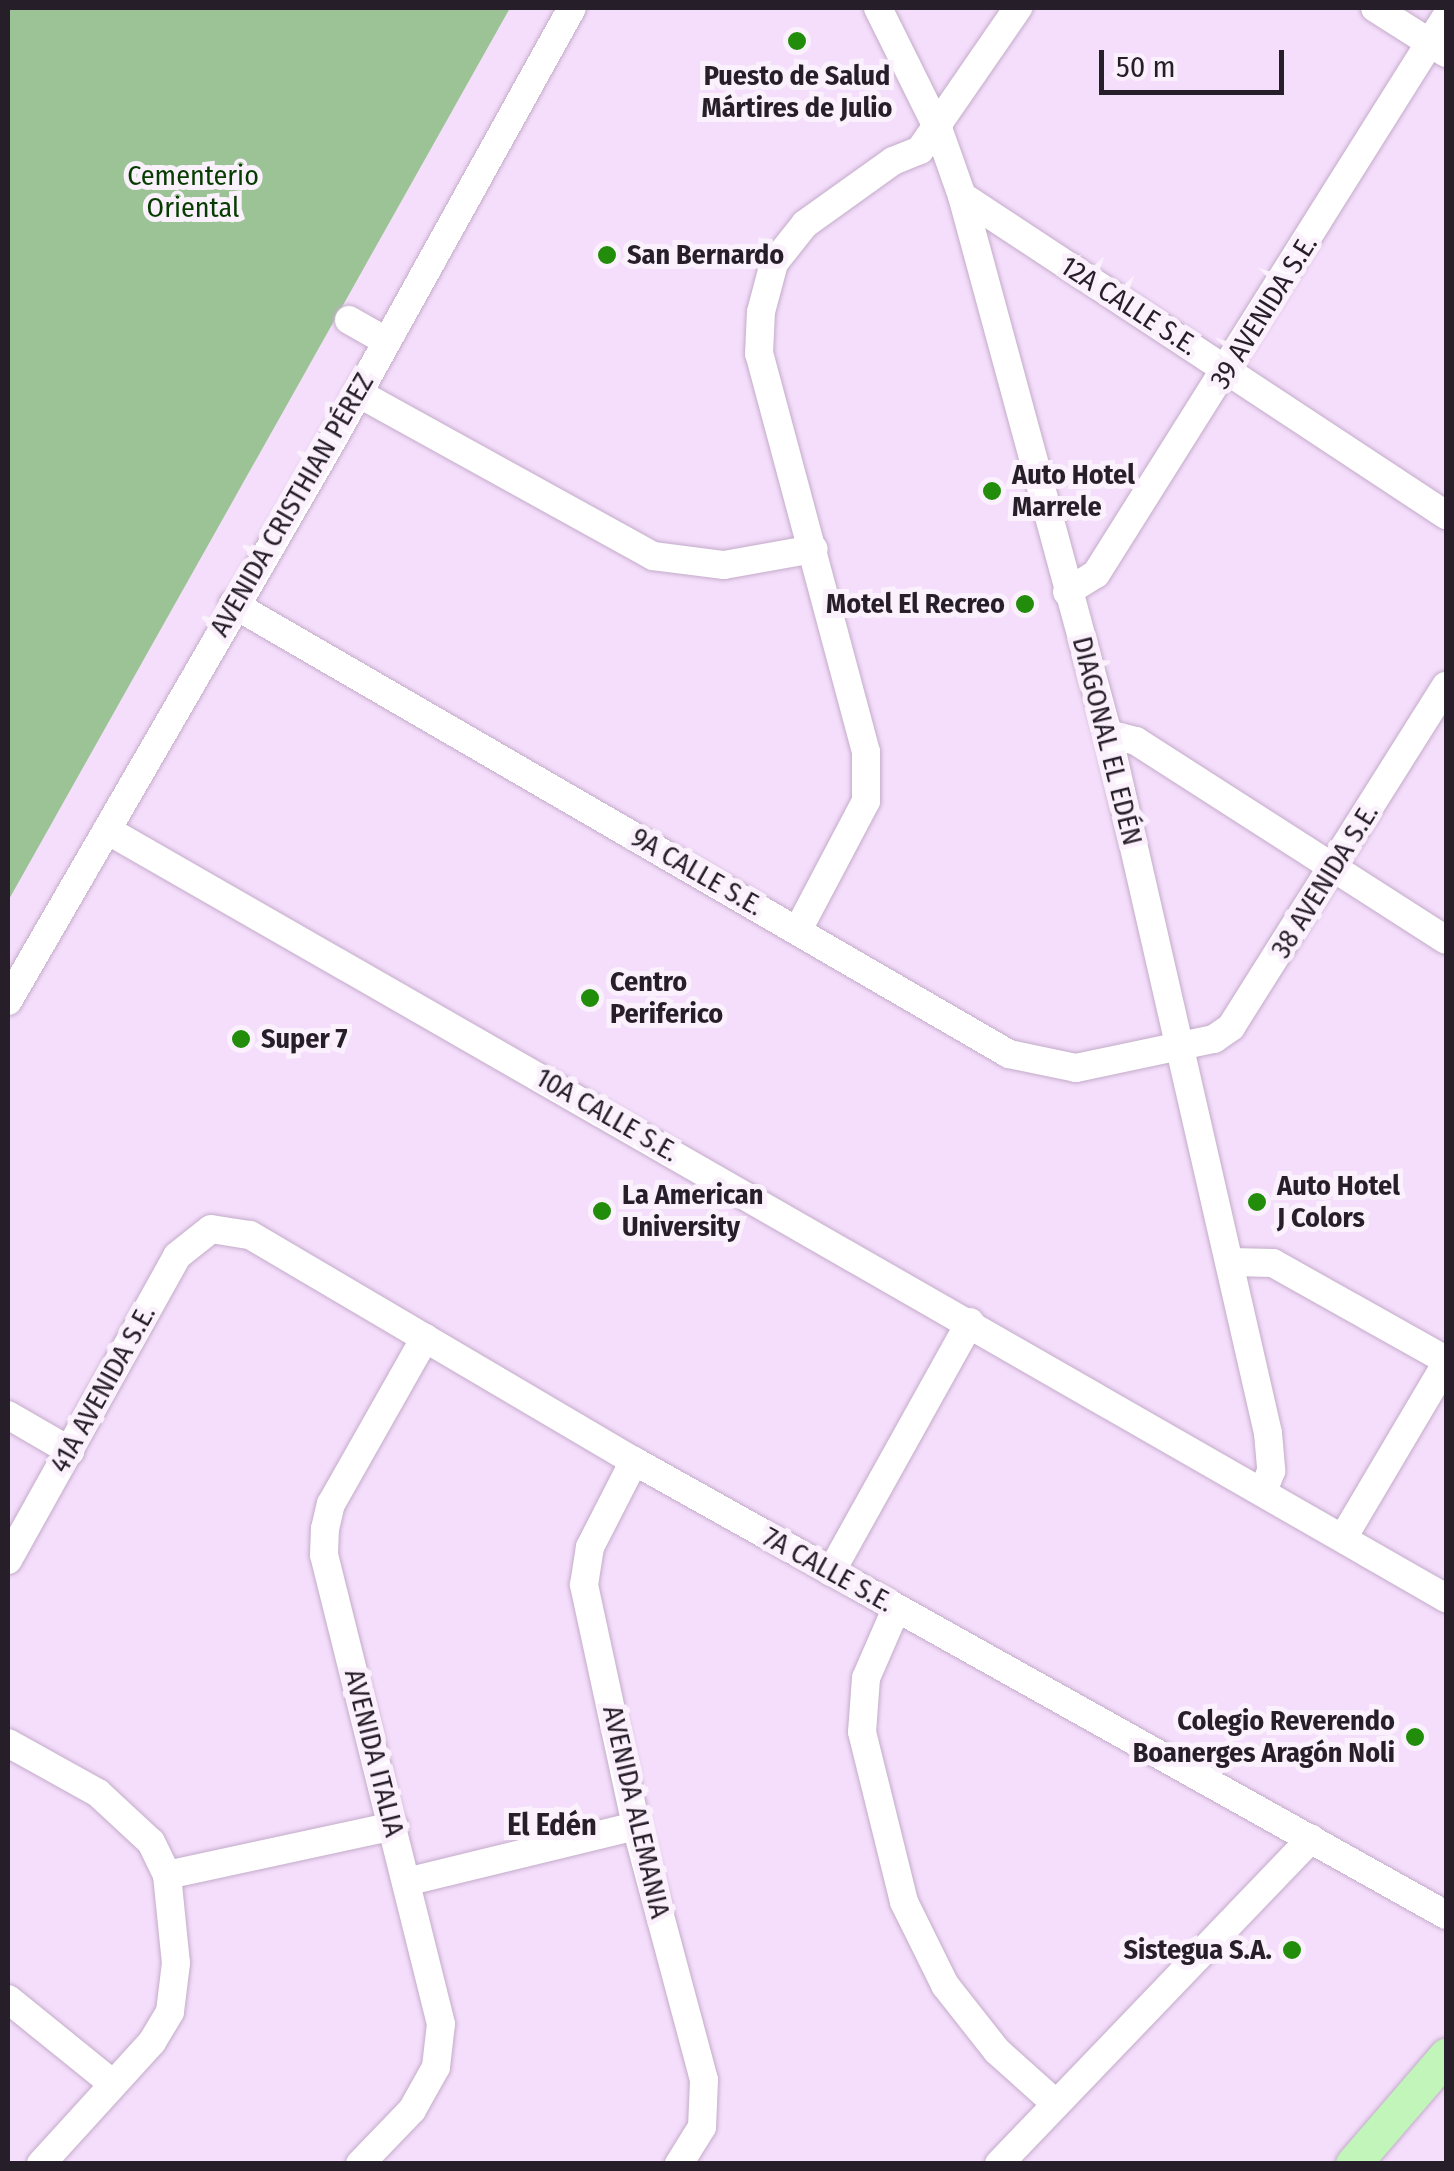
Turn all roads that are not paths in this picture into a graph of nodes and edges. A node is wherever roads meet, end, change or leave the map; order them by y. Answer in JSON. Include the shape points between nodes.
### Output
{"nodes":[{"id":1,"x":572,"y":8,"type":"edge"},
{"id":2,"x":878,"y":8,"type":"edge"},
{"id":3,"x":1018,"y":8,"type":"edge"},
{"id":4,"x":1376,"y":8,"type":"edge"},
{"id":5,"x":1446,"y":17,"type":"edge"},
{"id":6,"x":1438,"y":48,"type":"edge"},
{"id":7,"x":939,"y":131,"type":"junction"},
{"id":8,"x":962,"y":196,"type":"junction"},
{"id":9,"x":348,"y":320,"type":"dead end"},
{"id":10,"x":386,"y":341,"type":"junction"},
{"id":11,"x":1228,"y":372,"type":"junction"},
{"id":12,"x":358,"y":393,"type":"junction"},
{"id":13,"x":1446,"y":515,"type":"edge"},
{"id":14,"x":814,"y":549,"type":"junction"},
{"id":15,"x":1067,"y":592,"type":"junction"},
{"id":16,"x":233,"y":604,"type":"junction"},
{"id":17,"x":1446,"y":686,"type":"edge"},
{"id":18,"x":1108,"y":734,"type":"junction"},
{"id":19,"x":107,"y":830,"type":"junction"},
{"id":20,"x":1335,"y":867,"type":"junction"},
{"id":21,"x":798,"y":930,"type":"junction"},
{"id":22,"x":1446,"y":940,"type":"edge"},
{"id":23,"x":8,"y":1001,"type":"edge"},
{"id":24,"x":1180,"y":1047,"type":"junction"},
{"id":25,"x":211,"y":1229,"type":"joint"},
{"id":26,"x":1232,"y":1262,"type":"junction"},
{"id":27,"x":970,"y":1322,"type":"junction"},
{"id":28,"x":425,"y":1338,"type":"junction"},
{"id":29,"x":1446,"y":1362,"type":"edge"},
{"id":30,"x":8,"y":1415,"type":"edge"},
{"id":31,"x":70,"y":1450,"type":"junction"},
{"id":32,"x":634,"y":1461,"type":"junction"},
{"id":33,"x":1263,"y":1492,"type":"junction"},
{"id":34,"x":1343,"y":1538,"type":"junction"},
{"id":35,"x":8,"y":1560,"type":"edge"},
{"id":36,"x":831,"y":1572,"type":"junction"},
{"id":37,"x":1446,"y":1598,"type":"edge"},
{"id":38,"x":896,"y":1609,"type":"junction"},
{"id":39,"x":8,"y":1743,"type":"edge"},
{"id":40,"x":394,"y":1826,"type":"junction"},
{"id":41,"x":636,"y":1826,"type":"junction"},
{"id":42,"x":1311,"y":1840,"type":"junction"},
{"id":43,"x":167,"y":1875,"type":"junction"},
{"id":44,"x":406,"y":1882,"type":"junction"},
{"id":45,"x":1446,"y":1914,"type":"edge"},
{"id":46,"x":8,"y":1999,"type":"edge"},
{"id":47,"x":1446,"y":2056,"type":"edge"},
{"id":48,"x":113,"y":2084,"type":"junction"},
{"id":49,"x":1056,"y":2104,"type":"junction"},
{"id":50,"x":41,"y":2164,"type":"edge"},
{"id":51,"x":360,"y":2164,"type":"edge"},
{"id":52,"x":679,"y":2164,"type":"edge"},
{"id":53,"x":999,"y":2164,"type":"edge"},
{"id":54,"x":1352,"y":2164,"type":"edge"}],
"edges":[{"from":1,"to":10,"type":"street","name":"AVENIDA CRISTHIAN PÉREZ"},
{"from":2,"to":7,"type":"street","name":"DIAGONAL EL EDÉN"},
{"from":3,"to":7,"type":"street"},
{"from":4,"to":6,"type":"street"},
{"from":5,"to":6,"type":"street","name":"39 AVENIDA S.E."},
{"from":6,"to":11,"type":"street","name":"39 AVENIDA S.E."},
{"from":7,"to":8,"type":"street","name":"DIAGONAL EL EDÉN"},
{"from":7,"to":14,"type":"street","via":[[805,224],[774,263],[759,354]]},
{"from":8,"to":11,"type":"street","name":"12A CALLE S.E."},
{"from":8,"to":15,"type":"street","name":"DIAGONAL EL EDÉN"},
{"from":9,"to":10,"type":"street"},
{"from":10,"to":12,"type":"street","name":"AVENIDA CRISTHIAN PÉREZ"},
{"from":11,"to":13,"type":"street","name":"12A CALLE S.E."},
{"from":11,"to":15,"type":"street","name":"39 AVENIDA S.E.","via":[[1096,574]]},
{"from":12,"to":14,"type":"street","via":[[653,556],[724,565]]},
{"from":12,"to":16,"type":"street","name":"AVENIDA CRISTHIAN PÉREZ"},
{"from":14,"to":21,"type":"street","via":[[866,752],[866,802]]},
{"from":15,"to":18,"type":"street","name":"DIAGONAL EL EDÉN"},
{"from":16,"to":19,"type":"street","name":"AVENIDA CRISTHIAN PÉREZ"},
{"from":16,"to":21,"type":"street","name":"9A CALLE S.E."},
{"from":17,"to":20,"type":"street","name":"38 AVENIDA S.E."},
{"from":18,"to":20,"type":"street","via":[[1136,741]]},
{"from":18,"to":24,"type":"street","name":"DIAGONAL EL EDÉN"},
{"from":19,"to":23,"type":"street","name":"AVENIDA CRISTHIAN PÉREZ"},
{"from":19,"to":27,"type":"street","name":"10A CALLE S.E."},
{"from":20,"to":22,"type":"street"},
{"from":20,"to":24,"type":"street","name":"38 AVENIDA S.E.","via":[[1231,1026],[1214,1039]]},
{"from":21,"to":24,"type":"street","name":"9A CALLE S.E.","via":[[1010,1054],[1076,1068]]},
{"from":24,"to":26,"type":"street","name":"DIAGONAL EL EDÉN"},
{"from":25,"to":28,"type":"street","name":"7A CALLE S.E.","via":[[250,1236]]},
{"from":25,"to":31,"type":"street","name":"41A AVENIDA S.E.","via":[[177,1256]]},
{"from":26,"to":29,"type":"street","via":[[1273,1263]]},
{"from":26,"to":33,"type":"street","name":"DIAGONAL EL EDÉN","via":[[1271,1451]]},
{"from":27,"to":33,"type":"street","name":"10A CALLE S.E."},
{"from":27,"to":36,"type":"street"},
{"from":28,"to":32,"type":"street","name":"7A CALLE S.E."},
{"from":28,"to":40,"type":"street","name":"AVENIDA ITALIA","via":[[331,1504],[325,1530],[324,1555]]},
{"from":29,"to":34,"type":"street"},
{"from":30,"to":31,"type":"street"},
{"from":31,"to":35,"type":"street","name":"41A AVENIDA S.E."},
{"from":32,"to":36,"type":"street","name":"7A CALLE S.E."},
{"from":32,"to":41,"type":"street","name":"AVENIDA ALEMANIA","via":[[590,1547],[584,1585]]},
{"from":33,"to":34,"type":"street","name":"10A CALLE S.E."},
{"from":34,"to":37,"type":"street","name":"10A CALLE S.E."},
{"from":36,"to":38,"type":"street","name":"7A CALLE S.E."},
{"from":38,"to":42,"type":"street","name":"7A CALLE S.E."},
{"from":38,"to":49,"type":"street","via":[[866,1678],[862,1732],[904,1902],[946,1985],[998,2051]]},
{"from":39,"to":43,"type":"street","via":[[98,1793],[152,1842]]},
{"from":40,"to":43,"type":"street"},
{"from":40,"to":44,"type":"street","name":"AVENIDA ITALIA"},
{"from":41,"to":44,"type":"street"},
{"from":41,"to":52,"type":"street","name":"AVENIDA ALEMANIA","via":[[704,2080],[702,2128]]},
{"from":42,"to":45,"type":"street","name":"7A CALLE S.E."},
{"from":42,"to":49,"type":"street"},
{"from":43,"to":48,"type":"street","via":[[176,1963],[170,2012]]},
{"from":44,"to":51,"type":"street","name":"AVENIDA ITALIA","via":[[441,2024],[436,2067],[412,2110]]},
{"from":46,"to":48,"type":"street"},
{"from":47,"to":54,"type":"main road"},
{"from":48,"to":50,"type":"street"},
{"from":49,"to":53,"type":"street"}]}
